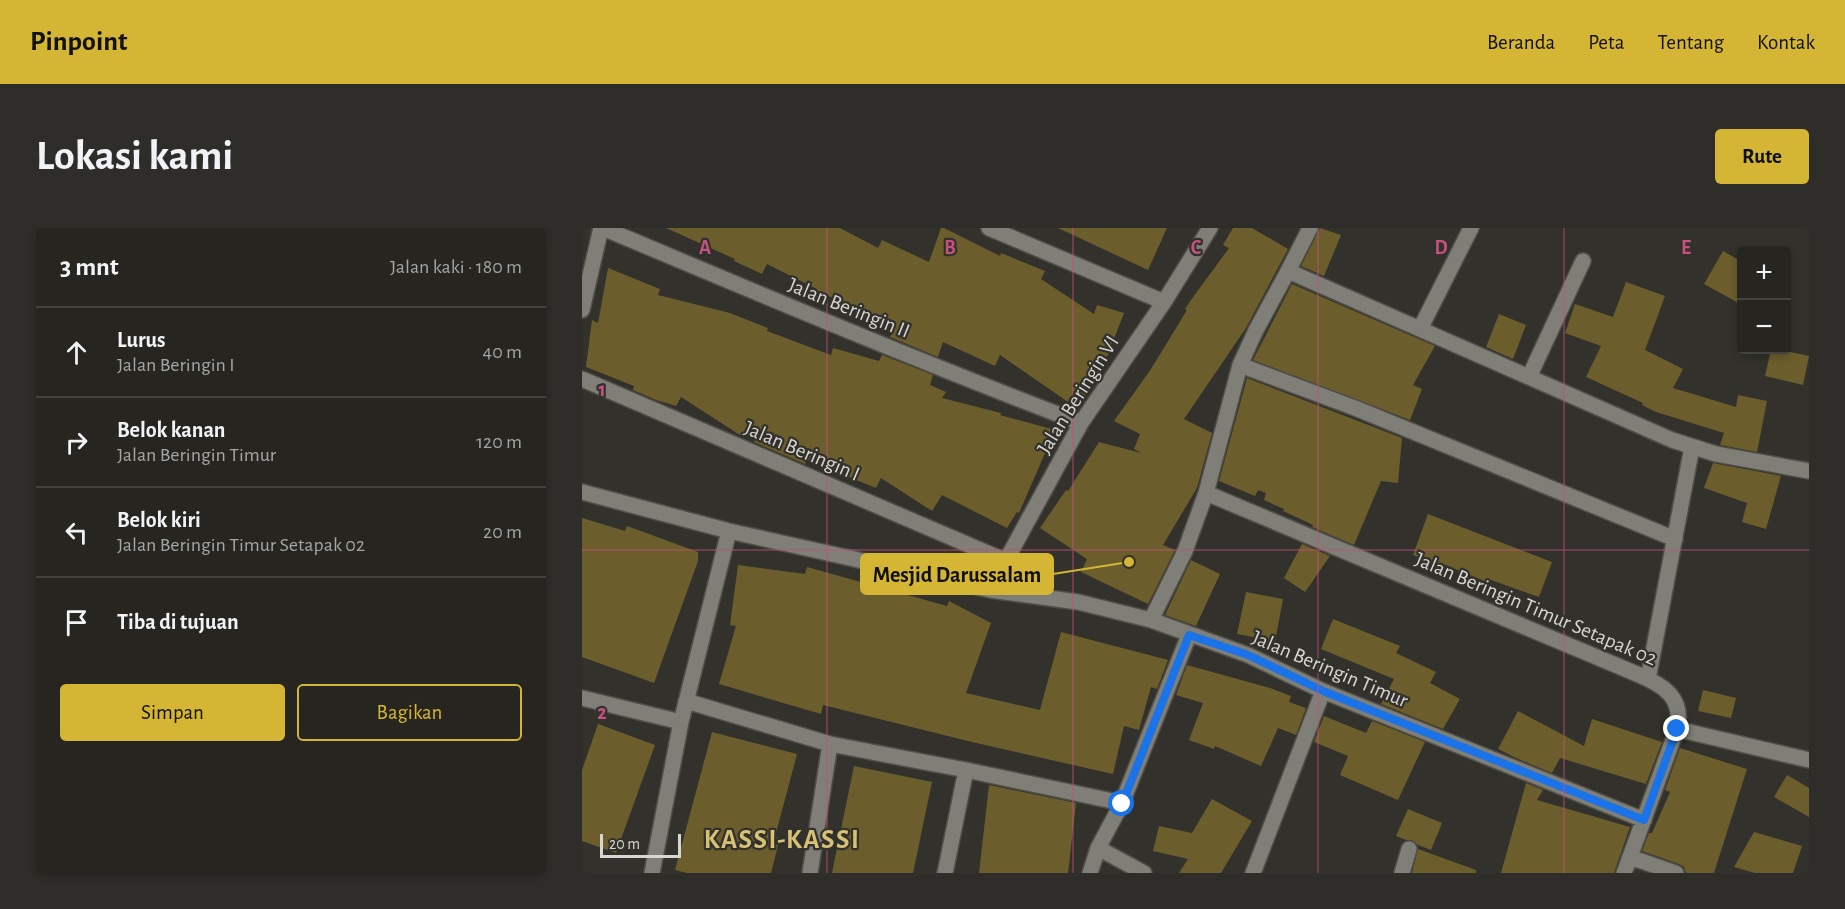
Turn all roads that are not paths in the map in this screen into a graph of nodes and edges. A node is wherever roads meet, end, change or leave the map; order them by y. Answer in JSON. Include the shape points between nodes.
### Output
{"nodes":[{"id":1,"x":602,"y":228,"type":"edge"},
{"id":2,"x":989,"y":228,"type":"edge"},
{"id":3,"x":1210,"y":228,"type":"edge"},
{"id":4,"x":1310,"y":228,"type":"edge"},
{"id":5,"x":1471,"y":228,"type":"edge"},
{"id":6,"x":1583,"y":261,"type":"dead end"},
{"id":7,"x":1288,"y":271,"type":"junction"},
{"id":8,"x":1164,"y":302,"type":"junction"},
{"id":9,"x":582,"y":310,"type":"edge"},
{"id":10,"x":1420,"y":329,"type":"junction"},
{"id":11,"x":1240,"y":365,"type":"junction"},
{"id":12,"x":1529,"y":377,"type":"junction"},
{"id":13,"x":582,"y":379,"type":"edge"},
{"id":14,"x":1082,"y":423,"type":"junction"},
{"id":15,"x":1692,"y":447,"type":"junction"},
{"id":16,"x":1809,"y":471,"type":"edge"},
{"id":17,"x":582,"y":492,"type":"edge"},
{"id":18,"x":1206,"y":494,"type":"junction"},
{"id":19,"x":729,"y":531,"type":"junction"},
{"id":20,"x":1675,"y":539,"type":"junction"},
{"id":21,"x":1006,"y":561,"type":"junction"},
{"id":22,"x":990,"y":590,"type":"junction"},
{"id":23,"x":1151,"y":620,"type":"junction"},
{"id":24,"x":1189,"y":635,"type":"junction"},
{"id":25,"x":1648,"y":679,"type":"junction"},
{"id":26,"x":1323,"y":691,"type":"junction"},
{"id":27,"x":582,"y":698,"type":"edge"},
{"id":28,"x":686,"y":701,"type":"junction"},
{"id":29,"x":681,"y":722,"type":"junction"},
{"id":30,"x":1677,"y":729,"type":"junction"},
{"id":31,"x":830,"y":744,"type":"junction"},
{"id":32,"x":1809,"y":760,"type":"edge"},
{"id":33,"x":966,"y":770,"type":"junction"},
{"id":34,"x":1122,"y":804,"type":"junction"},
{"id":35,"x":1644,"y":820,"type":"junction"},
{"id":36,"x":1098,"y":848,"type":"junction"},
{"id":37,"x":1408,"y":849,"type":"dead end"},
{"id":38,"x":1630,"y":857,"type":"junction"},
{"id":39,"x":652,"y":873,"type":"edge"},
{"id":40,"x":810,"y":873,"type":"edge"},
{"id":41,"x":945,"y":873,"type":"edge"},
{"id":42,"x":1090,"y":873,"type":"edge"},
{"id":43,"x":1144,"y":873,"type":"edge"},
{"id":44,"x":1253,"y":873,"type":"edge"},
{"id":45,"x":1402,"y":873,"type":"edge"},
{"id":46,"x":1624,"y":873,"type":"edge"},
{"id":47,"x":1676,"y":873,"type":"edge"}],
"edges":[{"from":1,"to":9,"type":"street"},
{"from":1,"to":14,"type":"street","name":"Jalan Beringin II","via":[[818,319]]},
{"from":2,"to":8,"type":"street"},
{"from":3,"to":8,"type":"street","name":"Jalan Beringin VI"},
{"from":4,"to":7,"type":"street"},
{"from":5,"to":10,"type":"street"},
{"from":6,"to":12,"type":"street"},
{"from":7,"to":10,"type":"street"},
{"from":7,"to":11,"type":"street"},
{"from":8,"to":14,"type":"street","name":"Jalan Beringin VI"},
{"from":10,"to":12,"type":"street"},
{"from":11,"to":18,"type":"street"},
{"from":11,"to":20,"type":"street"},
{"from":12,"to":15,"type":"street"},
{"from":13,"to":21,"type":"street","name":"Jalan Beringin I"},
{"from":14,"to":21,"type":"street","name":"Jalan Beringin VI"},
{"from":15,"to":16,"type":"street"},
{"from":15,"to":20,"type":"street"},
{"from":17,"to":19,"type":"street","name":"Jalan Beringin Timur"},
{"from":18,"to":23,"type":"street","via":[[1185,551]]},
{"from":18,"to":25,"type":"street","name":"Jalan Beringin Timur Setapak 02"},
{"from":19,"to":22,"type":"street","name":"Jalan Beringin Timur"},
{"from":19,"to":28,"type":"street"},
{"from":20,"to":25,"type":"street"},
{"from":21,"to":22,"type":"street","name":"Jalan Beringin VI"},
{"from":22,"to":23,"type":"street","name":"Jalan Beringin Timur","via":[[1078,602]]},
{"from":23,"to":24,"type":"street","name":"Jalan Beringin Timur"},
{"from":24,"to":26,"type":"street","name":"Jalan Beringin Timur","via":[[1248,655]]},
{"from":24,"to":34,"type":"street"},
{"from":25,"to":30,"type":"street","name":"Jalan Beringin Timur Setapak 02","via":[[1677,704]]},
{"from":26,"to":35,"type":"street","name":"Jalan Beringin Timur"},
{"from":26,"to":44,"type":"street"},
{"from":27,"to":29,"type":"street"},
{"from":28,"to":29,"type":"street"},
{"from":28,"to":31,"type":"street"},
{"from":29,"to":39,"type":"street"},
{"from":30,"to":32,"type":"street"},
{"from":30,"to":35,"type":"street","name":"Jalan Beringin Timur Setapak 02"},
{"from":31,"to":33,"type":"street"},
{"from":31,"to":40,"type":"street"},
{"from":33,"to":34,"type":"street"},
{"from":33,"to":41,"type":"street"},
{"from":34,"to":36,"type":"street"},
{"from":35,"to":38,"type":"street","name":"Jalan Beringin Timur Setapak 02"},
{"from":36,"to":42,"type":"street"},
{"from":36,"to":43,"type":"street"},
{"from":37,"to":45,"type":"street"},
{"from":38,"to":46,"type":"street","name":"Jalan Beringin Timur Setapak 02"},
{"from":38,"to":47,"type":"street"}]}
